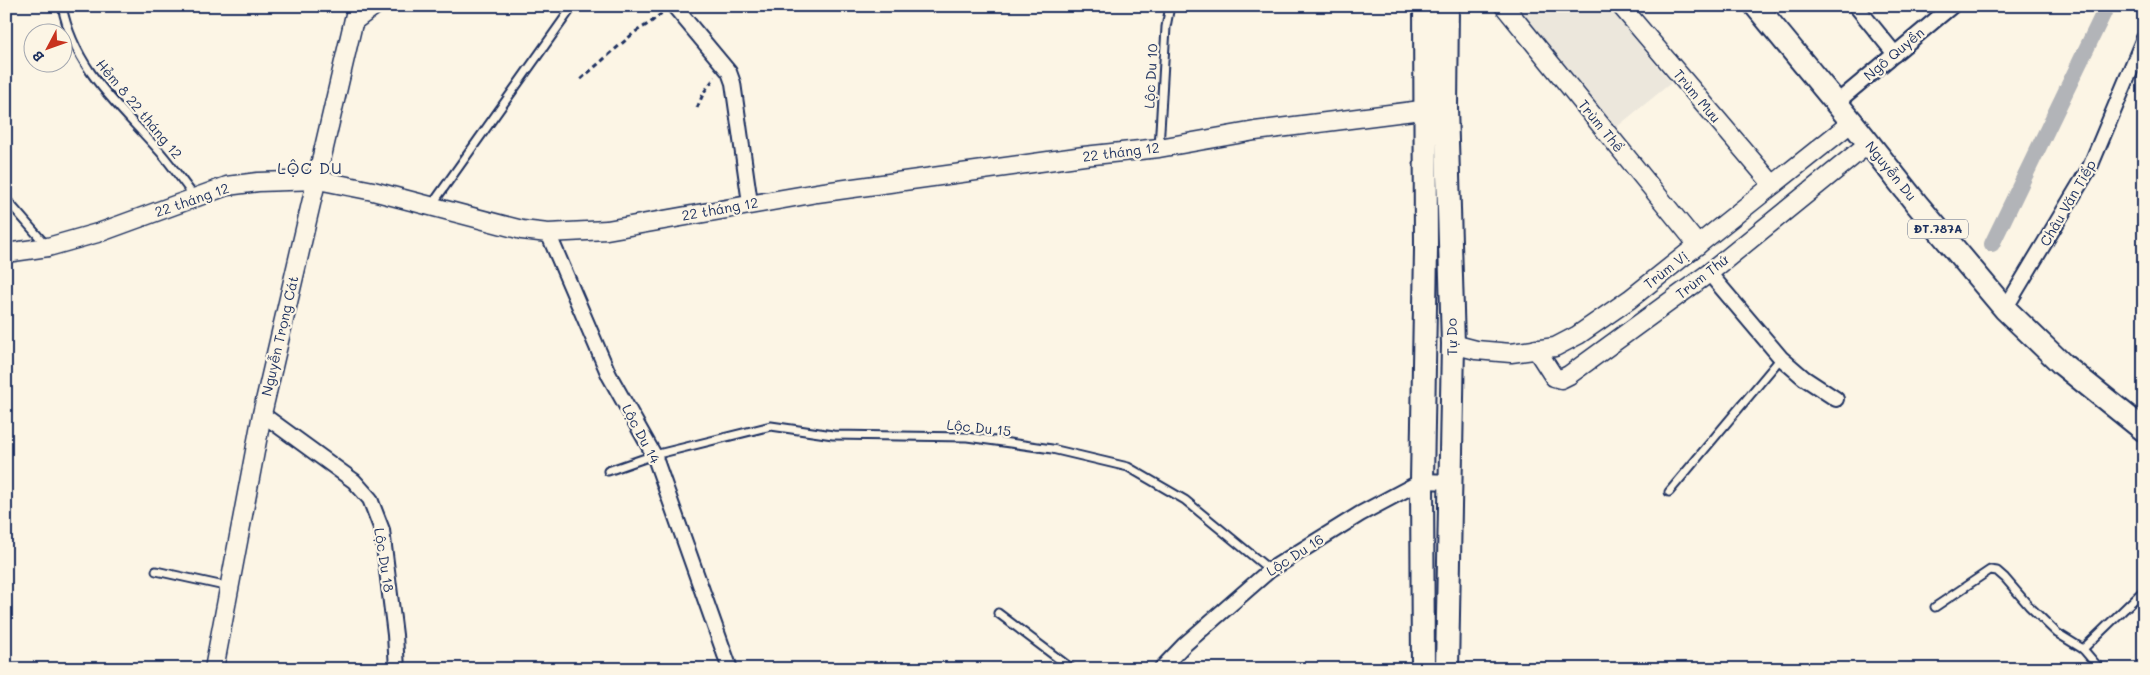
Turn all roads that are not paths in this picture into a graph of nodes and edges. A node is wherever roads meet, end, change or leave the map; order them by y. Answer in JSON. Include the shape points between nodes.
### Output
{"nodes":[{"id":1,"x":62,"y":6,"type":"edge"},
{"id":2,"x":374,"y":6,"type":"edge"},
{"id":3,"x":573,"y":6,"type":"edge"},
{"id":4,"x":674,"y":6,"type":"edge"},
{"id":5,"x":1170,"y":6,"type":"edge"},
{"id":6,"x":1425,"y":6,"type":"edge"},
{"id":7,"x":1447,"y":6,"type":"edge"},
{"id":8,"x":1504,"y":6,"type":"edge"},
{"id":9,"x":1621,"y":6,"type":"edge"},
{"id":10,"x":1756,"y":6,"type":"edge"},
{"id":11,"x":1856,"y":6,"type":"edge"},
{"id":12,"x":1948,"y":8,"type":"edge"},
{"id":13,"x":356,"y":14,"type":"edge"},
{"id":14,"x":2144,"y":38,"type":"edge"},
{"id":15,"x":1895,"y":54,"type":"junction"},
{"id":16,"x":1836,"y":103,"type":"junction"},
{"id":17,"x":1436,"y":108,"type":"junction"},
{"id":18,"x":1852,"y":122,"type":"junction"},
{"id":19,"x":1868,"y":144,"type":"junction"},
{"id":20,"x":1159,"y":148,"type":"junction"},
{"id":21,"x":318,"y":180,"type":"junction"},
{"id":22,"x":1772,"y":185,"type":"junction"},
{"id":23,"x":194,"y":197,"type":"junction"},
{"id":24,"x":6,"y":200,"type":"edge"},
{"id":25,"x":750,"y":203,"type":"junction"},
{"id":26,"x":431,"y":206,"type":"junction"},
{"id":27,"x":548,"y":233,"type":"junction"},
{"id":28,"x":1698,"y":245,"type":"junction"},
{"id":29,"x":48,"y":247,"type":"junction"},
{"id":30,"x":6,"y":253,"type":"edge"},
{"id":31,"x":1709,"y":273,"type":"junction"},
{"id":32,"x":2005,"y":309,"type":"junction"},
{"id":33,"x":1453,"y":344,"type":"junction"},
{"id":34,"x":1536,"y":350,"type":"junction"},
{"id":35,"x":1781,"y":358,"type":"junction"},
{"id":36,"x":1836,"y":399,"type":"dead end"},
{"id":37,"x":262,"y":414,"type":"junction"},
{"id":38,"x":2144,"y":430,"type":"edge"},
{"id":39,"x":654,"y":455,"type":"junction"},
{"id":40,"x":608,"y":471,"type":"dead end"},
{"id":41,"x":1422,"y":481,"type":"junction"},
{"id":42,"x":1452,"y":482,"type":"junction"},
{"id":43,"x":1669,"y":492,"type":"dead end"},
{"id":44,"x":1270,"y":570,"type":"junction"},
{"id":45,"x":156,"y":571,"type":"dead end"},
{"id":46,"x":230,"y":587,"type":"junction"},
{"id":47,"x":2144,"y":590,"type":"edge"},
{"id":48,"x":1935,"y":607,"type":"dead end"},
{"id":49,"x":998,"y":613,"type":"dead end"},
{"id":50,"x":2083,"y":649,"type":"junction"},
{"id":51,"x":214,"y":669,"type":"edge"},
{"id":52,"x":397,"y":669,"type":"edge"},
{"id":53,"x":730,"y":669,"type":"edge"},
{"id":54,"x":1072,"y":669,"type":"edge"},
{"id":55,"x":1160,"y":669,"type":"edge"},
{"id":56,"x":1423,"y":669,"type":"edge"},
{"id":57,"x":1447,"y":669,"type":"edge"},
{"id":58,"x":2100,"y":669,"type":"edge"}],
"edges":[{"from":1,"to":23,"type":"lane","name":"Hẻm 8 22 tháng 12","via":[[66,25],[91,75],[162,154]]},
{"from":2,"to":13,"type":"street"},
{"from":3,"to":26,"type":"lane"},
{"from":4,"to":25,"type":"street","via":[[725,65],[733,82]]},
{"from":5,"to":20,"type":"lane","name":"Lộc Du 10"},
{"from":6,"to":17,"type":"main road","name":"Tự Do"},
{"from":7,"to":17,"type":"main road","name":"Tự Do"},
{"from":8,"to":28,"type":"street","name":"Trùm Thể"},
{"from":9,"to":22,"type":"street","name":"Trùm Mưu"},
{"from":10,"to":16,"type":"main road","name":"Nguyễn Du","number":"ĐT.787A"},
{"from":11,"to":15,"type":"street"},
{"from":12,"to":15,"type":"street","name":"Ngô Quyền"},
{"from":13,"to":21,"type":"street","name":"Nguyễn Trọng Cát"},
{"from":14,"to":32,"type":"street","name":"Châu Văn Tiếp","via":[[2090,167]]},
{"from":15,"to":16,"type":"street","name":"Ngô Quyền"},
{"from":16,"to":18,"type":"main road","name":"Nguyễn Du","number":"ĐT.787A"},
{"from":17,"to":20,"type":"street","name":"22 tháng 12","via":[[1255,130]]},
{"from":17,"to":33,"type":"main road","name":"Tự Do"},
{"from":17,"to":41,"type":"main road","name":"Tự Do","via":[[1426,249]]},
{"from":18,"to":19,"type":"main road","name":"Nguyễn Du","number":"ĐT.787A"},
{"from":18,"to":22,"type":"street","name":"Trùm Vị"},
{"from":19,"to":31,"type":"street","name":"Trùm Thứ"},
{"from":19,"to":32,"type":"main road","name":"Nguyễn Du","number":"ĐT.787A"},
{"from":20,"to":25,"type":"street","name":"22 tháng 12"},
{"from":21,"to":23,"type":"street","name":"22 tháng 12","via":[[227,186]]},
{"from":21,"to":26,"type":"street","name":"22 tháng 12","via":[[373,190]]},
{"from":21,"to":37,"type":"street","name":"Nguyễn Trọng Cát"},
{"from":22,"to":28,"type":"street","name":"Trùm Vị"},
{"from":23,"to":29,"type":"street","name":"22 tháng 12","via":[[141,218]]},
{"from":24,"to":29,"type":"lane"},
{"from":25,"to":27,"type":"street","name":"22 tháng 12","via":[[607,230]]},
{"from":26,"to":27,"type":"street","name":"22 tháng 12","via":[[522,230]]},
{"from":27,"to":39,"type":"street","name":"Lộc Du 14","via":[[609,375]]},
{"from":28,"to":34,"type":"street","name":"Trùm Vị","via":[[1630,299],[1578,334],[1555,347]]},
{"from":29,"to":30,"type":"street","name":"22 tháng 12"},
{"from":31,"to":34,"type":"street","name":"Trùm Thứ","via":[[1569,376],[1554,377]]},
{"from":31,"to":35,"type":"street"},
{"from":32,"to":38,"type":"main road","name":"Nguyễn Du","number":"ĐT.787A","via":[[2062,364]]},
{"from":33,"to":34,"type":"street","name":"Trùm Vị","via":[[1511,353]]},
{"from":33,"to":42,"type":"main road","name":"Tự Do"},
{"from":35,"to":36,"type":"street"},
{"from":35,"to":43,"type":"lane"},
{"from":37,"to":46,"type":"street","name":"Nguyễn Trọng Cát"},
{"from":37,"to":52,"type":"street","name":"Lộc Du 18","via":[[354,481],[370,499],[382,530]]},
{"from":39,"to":40,"type":"lane","name":"Lộc Du 15"},
{"from":39,"to":44,"type":"lane","name":"Lộc Du 15","via":[[771,426],[833,435],[967,437],[1052,449],[1128,467],[1185,500]]},
{"from":39,"to":53,"type":"street","name":"Lộc Du 14"},
{"from":41,"to":42,"type":"street","name":"Lộc Du 16"},
{"from":41,"to":44,"type":"street","name":"Lộc Du 16","via":[[1360,514]]},
{"from":41,"to":56,"type":"main road","name":"Tự Do"},
{"from":42,"to":57,"type":"main road","name":"Tự Do"},
{"from":44,"to":55,"type":"street","name":"Lộc Du 16"},
{"from":45,"to":46,"type":"lane"},
{"from":46,"to":51,"type":"street","name":"Nguyễn Trọng Cát"},
{"from":47,"to":50,"type":"lane"},
{"from":48,"to":50,"type":"lane","via":[[1990,570],[1996,571],[2057,633]]},
{"from":49,"to":54,"type":"lane"},
{"from":50,"to":58,"type":"lane"}]}
